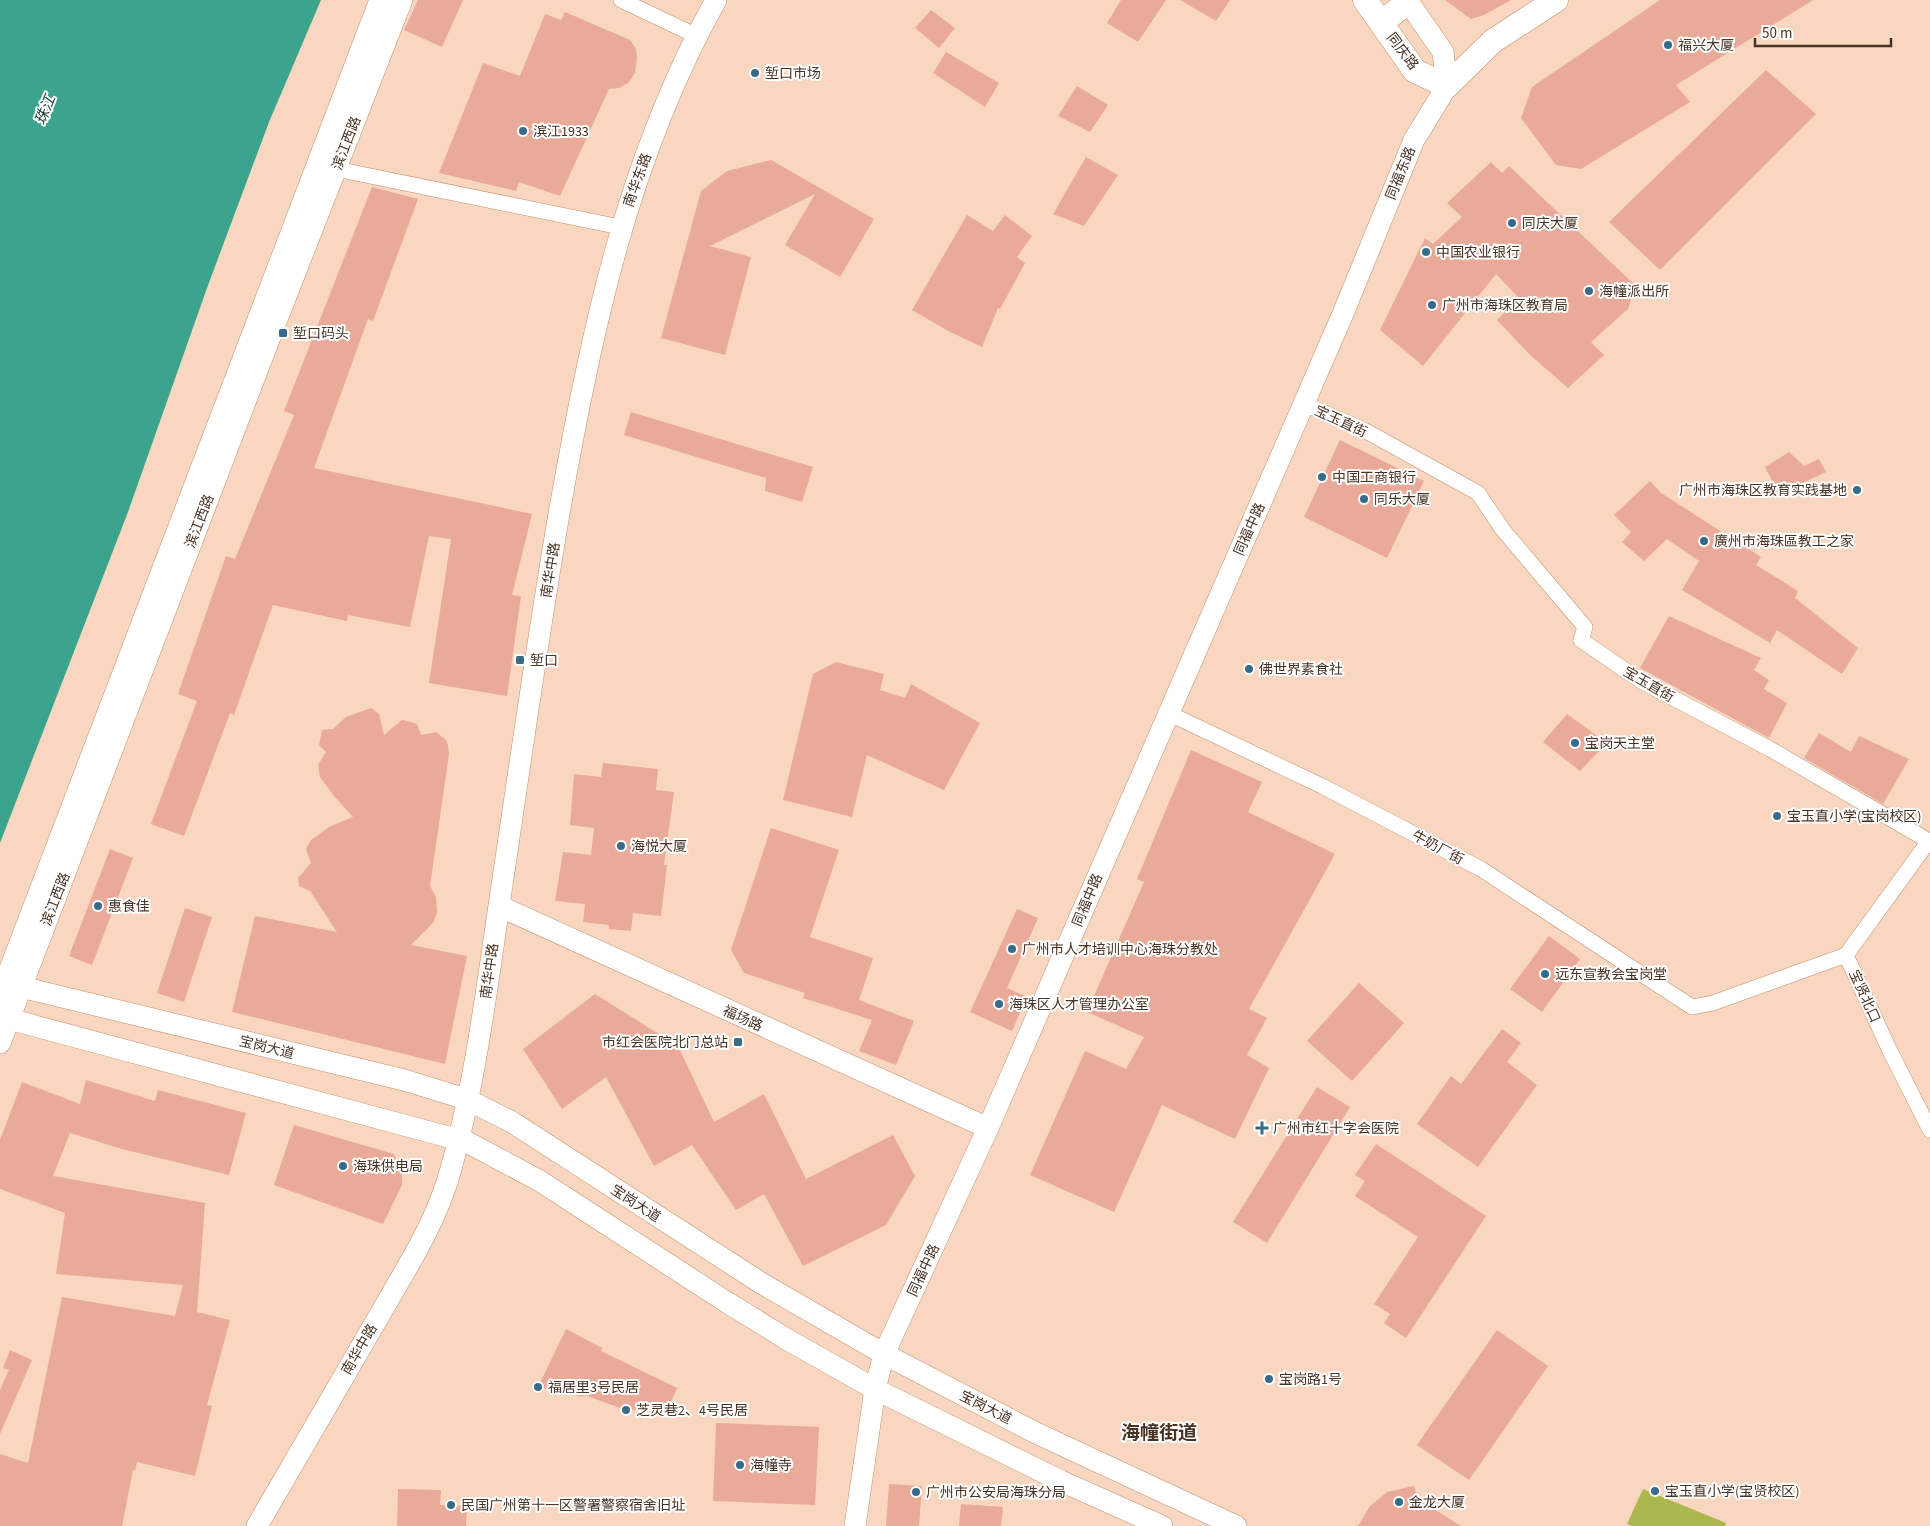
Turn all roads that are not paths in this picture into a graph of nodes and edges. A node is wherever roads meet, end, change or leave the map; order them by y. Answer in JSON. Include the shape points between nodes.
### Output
{"nodes":[{"id":1,"x":380,"y":0,"type":"edge"},
{"id":2,"x":402,"y":0,"type":"edge"},
{"id":3,"x":621,"y":0,"type":"edge"},
{"id":4,"x":1365,"y":0,"type":"edge"},
{"id":5,"x":1556,"y":0,"type":"edge"},
{"id":6,"x":715,"y":1,"type":"edge"},
{"id":7,"x":1408,"y":1,"type":"edge"},
{"id":8,"x":1382,"y":22,"type":"junction"},
{"id":9,"x":697,"y":36,"type":"junction"},
{"id":10,"x":1446,"y":86,"type":"junction"},
{"id":11,"x":336,"y":168,"type":"junction"},
{"id":12,"x":620,"y":227,"type":"junction"},
{"id":13,"x":586,"y":369,"type":"joint"},
{"id":14,"x":1306,"y":399,"type":"junction"},
{"id":15,"x":1168,"y":713,"type":"junction"},
{"id":16,"x":1929,"y":840,"type":"edge"},
{"id":17,"x":498,"y":906,"type":"junction"},
{"id":18,"x":1846,"y":955,"type":"junction"},
{"id":19,"x":22,"y":987,"type":"junction"},
{"id":20,"x":0,"y":997,"type":"edge"},
{"id":21,"x":1692,"y":1006,"type":"joint"},
{"id":22,"x":5,"y":1011,"type":"edge"},
{"id":23,"x":0,"y":1043,"type":"edge"},
{"id":24,"x":466,"y":1100,"type":"junction"},
{"id":25,"x":988,"y":1128,"type":"junction"},
{"id":26,"x":1930,"y":1130,"type":"edge"},
{"id":27,"x":458,"y":1138,"type":"junction"},
{"id":28,"x":884,"y":1354,"type":"junction"},
{"id":29,"x":875,"y":1389,"type":"junction"},
{"id":30,"x":257,"y":1526,"type":"edge"},
{"id":31,"x":854,"y":1526,"type":"edge"},
{"id":32,"x":1162,"y":1526,"type":"edge"},
{"id":33,"x":1236,"y":1526,"type":"edge"}],
"edges":[{"from":1,"to":20,"type":"main road","name":"滨江西路"},
{"from":2,"to":11,"type":"main road","name":"滨江西路"},
{"from":3,"to":9,"type":"street"},
{"from":4,"to":8,"type":"main road","name":"同庆路"},
{"from":5,"to":10,"type":"main road","name":"同福东路","via":[[1494,41]]},
{"from":6,"to":9,"type":"main road","name":"南华东路"},
{"from":7,"to":8,"type":"main road"},
{"from":7,"to":10,"type":"main road","via":[[1443,52]]},
{"from":8,"to":10,"type":"main road","name":"同庆路","via":[[1415,71]]},
{"from":9,"to":12,"type":"main road","name":"南华东路","via":[[642,164]]},
{"from":10,"to":14,"type":"main road","name":"同福东路","via":[[1414,140]]},
{"from":11,"to":12,"type":"street"},
{"from":11,"to":19,"type":"main road","name":"滨江西路"},
{"from":12,"to":13,"type":"main road","name":"南华东路"},
{"from":13,"to":17,"type":"main road","name":"南华中路","via":[[552,557]]},
{"from":14,"to":15,"type":"main road","name":"同福中路"},
{"from":14,"to":16,"type":"street","name":"宝玉直街","via":[[1478,493],[1503,530],[1584,627],[1581,640],[1641,681],[1770,749]]},
{"from":15,"to":21,"type":"street","name":"牛奶厂街","via":[[1322,786],[1481,869]]},
{"from":15,"to":25,"type":"main road","name":"同福中路"},
{"from":16,"to":18,"type":"street","name":"宝玉直街"},
{"from":17,"to":24,"type":"main road","name":"南华中路","via":[[483,1014]]},
{"from":17,"to":25,"type":"main road","name":"福场路"},
{"from":18,"to":21,"type":"street","name":"宝贤北口","via":[[1713,1003]]},
{"from":18,"to":26,"type":"street","name":"宝贤北口","via":[[1888,1049]]},
{"from":19,"to":20,"type":"main road"},
{"from":19,"to":22,"type":"main road","name":"滨江西路"},
{"from":19,"to":24,"type":"main road","name":"宝岗大道","via":[[404,1080]]},
{"from":22,"to":23,"type":"main road","name":"滨江西路"},
{"from":22,"to":27,"type":"main road"},
{"from":24,"to":27,"type":"main road","name":"南华中路"},
{"from":24,"to":28,"type":"main road","name":"宝岗大道","via":[[512,1122],[761,1284]]},
{"from":25,"to":28,"type":"main road","name":"同福中路"},
{"from":27,"to":29,"type":"main road","via":[[540,1181],[728,1303]]},
{"from":27,"to":30,"type":"main road","name":"南华中路","via":[[447,1182],[413,1257]]},
{"from":28,"to":29,"type":"main road","name":"同福中路"},
{"from":28,"to":33,"type":"main road","name":"宝岗大道","via":[[1034,1432]]},
{"from":29,"to":31,"type":"main road","name":"同福中路"},
{"from":29,"to":32,"type":"main road","via":[[1061,1481]]}]}
